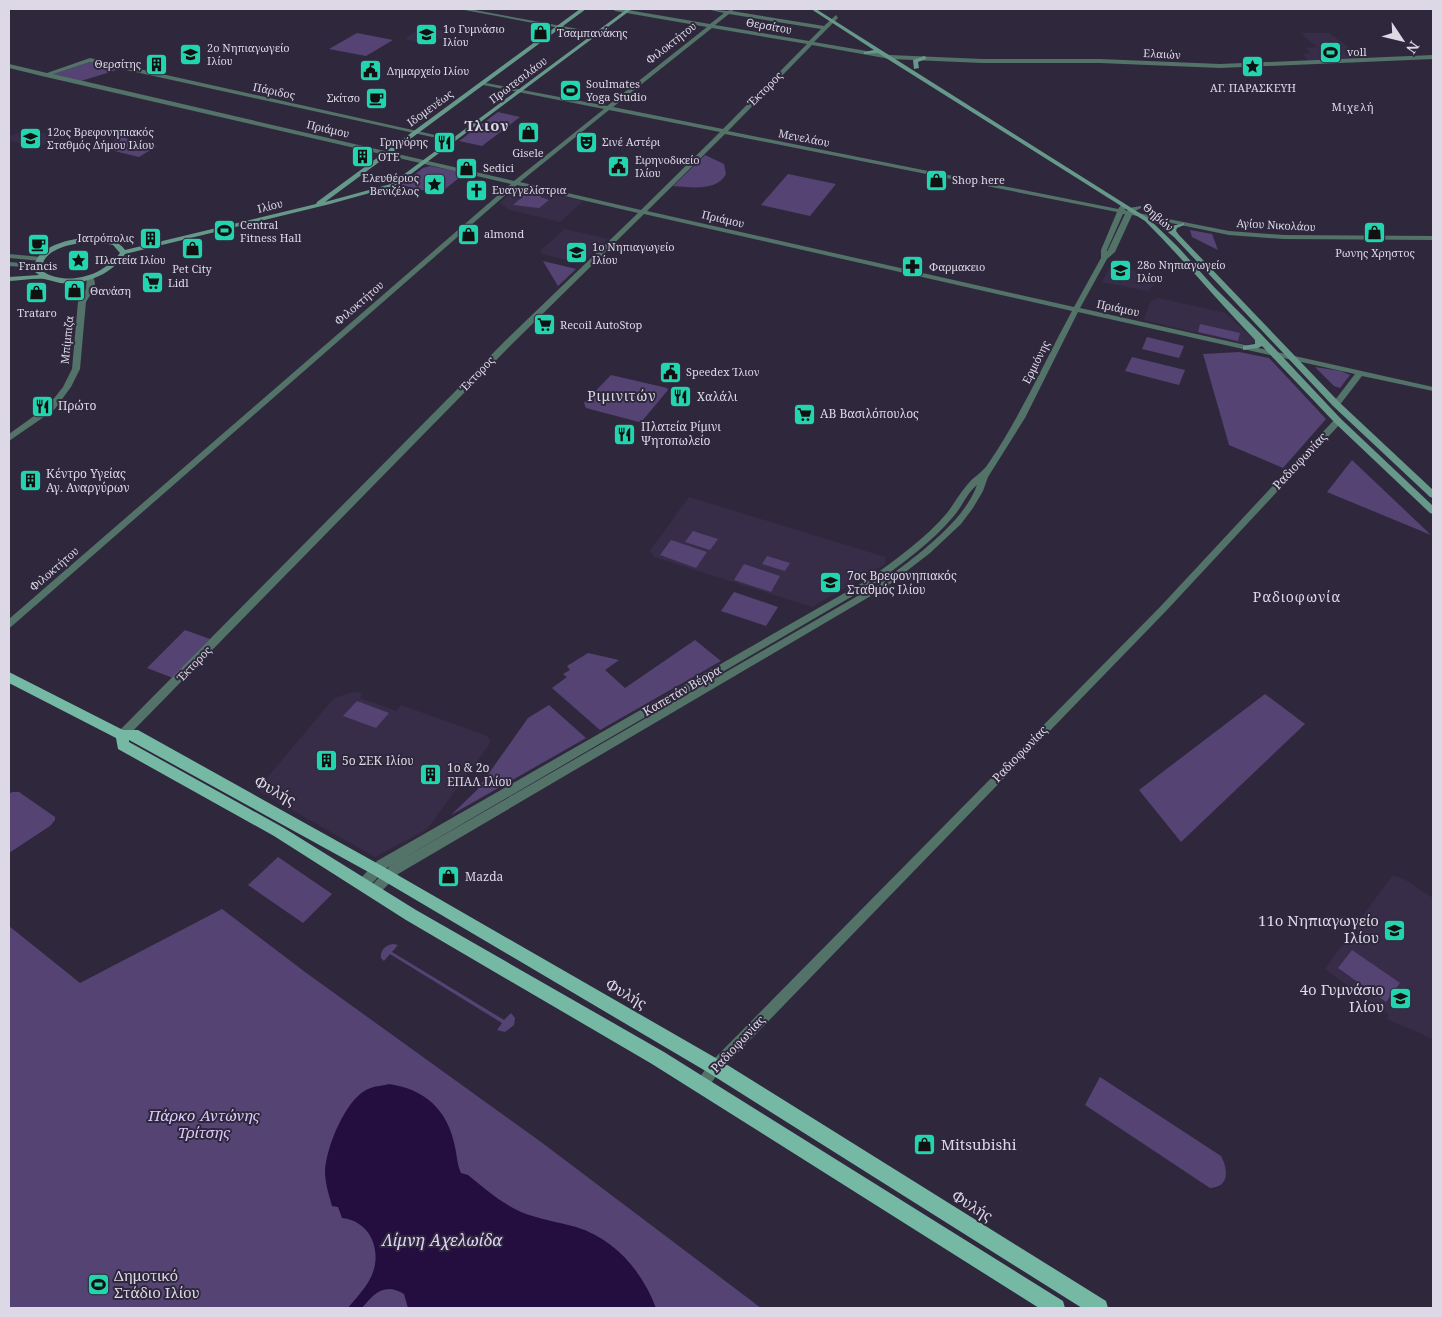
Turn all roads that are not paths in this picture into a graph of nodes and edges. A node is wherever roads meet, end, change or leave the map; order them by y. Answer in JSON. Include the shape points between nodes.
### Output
{"nodes":[{"id":1,"x":462,"y":9,"type":"edge"},
{"id":2,"x":584,"y":9,"type":"edge"},
{"id":3,"x":615,"y":9,"type":"edge"},
{"id":4,"x":708,"y":9,"type":"edge"},
{"id":5,"x":813,"y":9,"type":"edge"},
{"id":6,"x":822,"y":9,"type":"edge"},
{"id":7,"x":629,"y":10,"type":"edge"},
{"id":8,"x":730,"y":10,"type":"edge"},
{"id":9,"x":834,"y":19,"type":"junction"},
{"id":10,"x":560,"y":26,"type":"junction"},
{"id":11,"x":711,"y":26,"type":"junction"},
{"id":12,"x":823,"y":28,"type":"junction"},
{"id":13,"x":598,"y":33,"type":"junction"},
{"id":14,"x":809,"y":43,"type":"junction"},
{"id":15,"x":877,"y":48,"type":"junction"},
{"id":16,"x":866,"y":53,"type":"junction"},
{"id":17,"x":890,"y":57,"type":"junction"},
{"id":18,"x":899,"y":57,"type":"junction"},
{"id":19,"x":1433,"y":57,"type":"edge"},
{"id":20,"x":924,"y":58,"type":"junction"},
{"id":21,"x":9,"y":66,"type":"edge"},
{"id":22,"x":916,"y":68,"type":"junction"},
{"id":23,"x":46,"y":75,"type":"junction"},
{"id":24,"x":483,"y":83,"type":"junction"},
{"id":25,"x":520,"y":91,"type":"junction"},
{"id":26,"x":607,"y":108,"type":"junction"},
{"id":27,"x":415,"y":132,"type":"junction"},
{"id":28,"x":724,"y":132,"type":"junction"},
{"id":29,"x":453,"y":141,"type":"junction"},
{"id":30,"x":387,"y":154,"type":"junction"},
{"id":31,"x":425,"y":162,"type":"junction"},
{"id":32,"x":515,"y":183,"type":"junction"},
{"id":33,"x":393,"y":185,"type":"joint"},
{"id":34,"x":314,"y":207,"type":"junction"},
{"id":35,"x":1122,"y":208,"type":"junction"},
{"id":36,"x":1130,"y":211,"type":"junction"},
{"id":37,"x":1139,"y":211,"type":"junction"},
{"id":38,"x":642,"y":212,"type":"junction"},
{"id":39,"x":1153,"y":217,"type":"junction"},
{"id":40,"x":1182,"y":224,"type":"junction"},
{"id":41,"x":1176,"y":236,"type":"junction"},
{"id":42,"x":1433,"y":238,"type":"edge"},
{"id":43,"x":122,"y":253,"type":"junction"},
{"id":44,"x":9,"y":256,"type":"edge"},
{"id":45,"x":1104,"y":258,"type":"junction"},
{"id":46,"x":9,"y":264,"type":"edge"},
{"id":47,"x":38,"y":264,"type":"junction"},
{"id":48,"x":45,"y":277,"type":"junction"},
{"id":49,"x":90,"y":278,"type":"junction"},
{"id":50,"x":9,"y":279,"type":"edge"},
{"id":51,"x":1075,"y":310,"type":"junction"},
{"id":52,"x":1258,"y":336,"type":"junction"},
{"id":53,"x":1246,"y":348,"type":"junction"},
{"id":54,"x":1275,"y":354,"type":"junction"},
{"id":55,"x":1290,"y":357,"type":"junction"},
{"id":56,"x":1360,"y":373,"type":"junction"},
{"id":57,"x":1433,"y":390,"type":"edge"},
{"id":58,"x":1336,"y":404,"type":"junction"},
{"id":59,"x":1338,"y":421,"type":"junction"},
{"id":60,"x":9,"y":438,"type":"edge"},
{"id":61,"x":985,"y":475,"type":"joint"},
{"id":62,"x":1433,"y":495,"type":"edge"},
{"id":63,"x":1433,"y":511,"type":"edge"},
{"id":64,"x":9,"y":624,"type":"edge"},
{"id":65,"x":9,"y":678,"type":"edge"},
{"id":66,"x":122,"y":735,"type":"junction"},
{"id":67,"x":382,"y":873,"type":"junction"},
{"id":68,"x":368,"y":888,"type":"junction"},
{"id":69,"x":714,"y":1068,"type":"junction"},
{"id":70,"x":701,"y":1085,"type":"junction"},
{"id":71,"x":1056,"y":1308,"type":"edge"},
{"id":72,"x":1099,"y":1308,"type":"edge"}],
"edges":[{"from":1,"to":10,"type":"street"},
{"from":2,"to":10,"type":"main road","name":"Ιδομενέως"},
{"from":3,"to":7,"type":"street","name":"Θερσίτου"},
{"from":4,"to":8,"type":"street"},
{"from":5,"to":9,"type":"main road","name":"Θηβών"},
{"from":6,"to":9,"type":"main road","name":"Θηβών"},
{"from":7,"to":11,"type":"street","name":"Θερσίτου"},
{"from":7,"to":13,"type":"main road","name":"Πρωτεσιλάου"},
{"from":8,"to":11,"type":"street","name":"Φιλοκτήτου"},
{"from":8,"to":12,"type":"street"},
{"from":9,"to":12,"type":"street","name":"Έκτορος"},
{"from":9,"to":15,"type":"main road","name":"Θηβών"},
{"from":9,"to":18,"type":"main road","name":"Θηβών"},
{"from":10,"to":13,"type":"street"},
{"from":10,"to":24,"type":"main road","name":"Ιδομενέως"},
{"from":11,"to":14,"type":"street","name":"Θερσίτου"},
{"from":11,"to":26,"type":"street","name":"Φιλοκτήτου"},
{"from":12,"to":14,"type":"street","name":"Έκτορος"},
{"from":13,"to":25,"type":"main road","name":"Πρωτεσιλάου"},
{"from":14,"to":16,"type":"street","name":"Θερσίτου"},
{"from":14,"to":28,"type":"street","name":"Έκτορος"},
{"from":15,"to":16,"type":"main road","via":[[874,53]]},
{"from":15,"to":17,"type":"main road","name":"Θηβών"},
{"from":16,"to":17,"type":"street","name":"Θερσίτου"},
{"from":17,"to":18,"type":"street","name":"Ελαιών"},
{"from":17,"to":35,"type":"main road","name":"Θηβών"},
{"from":18,"to":20,"type":"street","name":"Ελαιών"},
{"from":18,"to":22,"type":"main road","name":"Θηβών"},
{"from":19,"to":20,"type":"street","name":"Ελαιών","via":[[1220,66]]},
{"from":20,"to":22,"type":"main road","via":[[915,61]]},
{"from":21,"to":23,"type":"street","name":"Πριάμου"},
{"from":22,"to":37,"type":"main road","name":"Θηβών"},
{"from":23,"to":27,"type":"street","name":"Πάριδος","via":[[90,60]]},
{"from":23,"to":30,"type":"street","name":"Πριάμου"},
{"from":24,"to":25,"type":"street","name":"Μενελάου"},
{"from":24,"to":27,"type":"main road","name":"Ιδομενέως"},
{"from":25,"to":26,"type":"street","name":"Μενελάου"},
{"from":25,"to":29,"type":"main road","name":"Πρωτεσιλάου"},
{"from":26,"to":28,"type":"street","name":"Μενελάου"},
{"from":26,"to":32,"type":"street","name":"Φιλοκτήτου"},
{"from":27,"to":29,"type":"street","name":"Πάριδος"},
{"from":27,"to":30,"type":"main road","name":"Ιδομενέως"},
{"from":28,"to":35,"type":"street","name":"Μενελάου"},
{"from":28,"to":38,"type":"street","name":"Έκτορος"},
{"from":29,"to":31,"type":"main road","name":"Πρωτεσιλάου"},
{"from":30,"to":31,"type":"street","name":"Πριάμου"},
{"from":30,"to":34,"type":"main road","name":"Ιδομενέως"},
{"from":31,"to":32,"type":"street","name":"Πριάμου"},
{"from":31,"to":33,"type":"main road","name":"Πρωτεσιλάου"},
{"from":32,"to":38,"type":"street","name":"Πριάμου"},
{"from":32,"to":64,"type":"street","name":"Φιλοκτήτου"},
{"from":33,"to":34,"type":"main road","name":"Ιλίου"},
{"from":34,"to":43,"type":"main road","name":"Ιλίου"},
{"from":35,"to":36,"type":"street","name":"Αγίου Νικολάου"},
{"from":35,"to":45,"type":"street","name":"Ερμιόνης","via":[[1104,250]]},
{"from":36,"to":37,"type":"street","name":"Αγίου Νικολάου"},
{"from":36,"to":45,"type":"street","name":"Ερμιόνης","via":[[1112,252]]},
{"from":37,"to":39,"type":"street","name":"Αγίου Νικολάου"},
{"from":37,"to":52,"type":"main road","name":"Θηβών"},
{"from":38,"to":51,"type":"street","name":"Πριάμου"},
{"from":38,"to":66,"type":"street","name":"Έκτορος","via":[[508,343]]},
{"from":39,"to":40,"type":"street","name":"Αγίου Νικολάου"},
{"from":39,"to":41,"type":"main road","name":"Θηβών"},
{"from":40,"to":41,"type":"main road","via":[[1174,227]]},
{"from":40,"to":42,"type":"street","name":"Αγίου Νικολάου","via":[[1284,238]]},
{"from":41,"to":55,"type":"main road","name":"Θηβών"},
{"from":43,"to":47,"type":"main road","via":[[120,247],[110,241],[85,240],[61,246]]},
{"from":43,"to":49,"type":"main road","via":[[112,267]]},
{"from":44,"to":47,"type":"street"},
{"from":45,"to":51,"type":"street","name":"Ερμιόνης"},
{"from":46,"to":47,"type":"street"},
{"from":47,"to":48,"type":"main road","via":[[39,272]]},
{"from":47,"to":50,"type":"main road"},
{"from":48,"to":49,"type":"main road","via":[[65,280]]},
{"from":48,"to":50,"type":"main road"},
{"from":49,"to":60,"type":"street","name":"Μπίμπιζα","via":[[90,289],[82,302],[76,369],[67,387],[51,408]]},
{"from":51,"to":53,"type":"street","name":"Πριάμου"},
{"from":51,"to":61,"type":"street","name":"Ερμιόνης","via":[[1021,418]]},
{"from":52,"to":53,"type":"main road","via":[[1258,346]]},
{"from":52,"to":54,"type":"main road","name":"Θηβών"},
{"from":53,"to":54,"type":"street","name":"Πριάμου"},
{"from":54,"to":55,"type":"street","name":"Πριάμου"},
{"from":54,"to":59,"type":"main road","name":"Θηβών"},
{"from":55,"to":56,"type":"street","name":"Πριάμου"},
{"from":55,"to":58,"type":"main road","name":"Θηβών"},
{"from":56,"to":57,"type":"street","name":"Πριάμου"},
{"from":56,"to":58,"type":"street"},
{"from":58,"to":62,"type":"main road","name":"Θηβών"},
{"from":59,"to":63,"type":"main road","name":"Θηβών"},
{"from":59,"to":69,"type":"street","name":"Ραδιοφωνίας","via":[[1163,608]]},
{"from":61,"to":67,"type":"street","name":"Καπετάν Βέρρα","via":[[972,485],[951,514],[920,545],[872,581],[394,870]]},
{"from":65,"to":66,"type":"main road","name":"Φυλής"},
{"from":66,"to":67,"type":"main road","name":"Φυλής","via":[[133,734]]},
{"from":66,"to":68,"type":"main road","name":"Φυλής","via":[[123,745],[237,807]]},
{"from":67,"to":68,"type":"street","name":"Καπετάν Βέρρα"},
{"from":67,"to":69,"type":"main road","name":"Φυλής"},
{"from":68,"to":70,"type":"main road","name":"Φυλής"},
{"from":69,"to":70,"type":"street","name":"Ραδιοφωνίας"},
{"from":69,"to":72,"type":"main road","name":"Φυλής"},
{"from":70,"to":71,"type":"main road","name":"Φυλής"}]}
